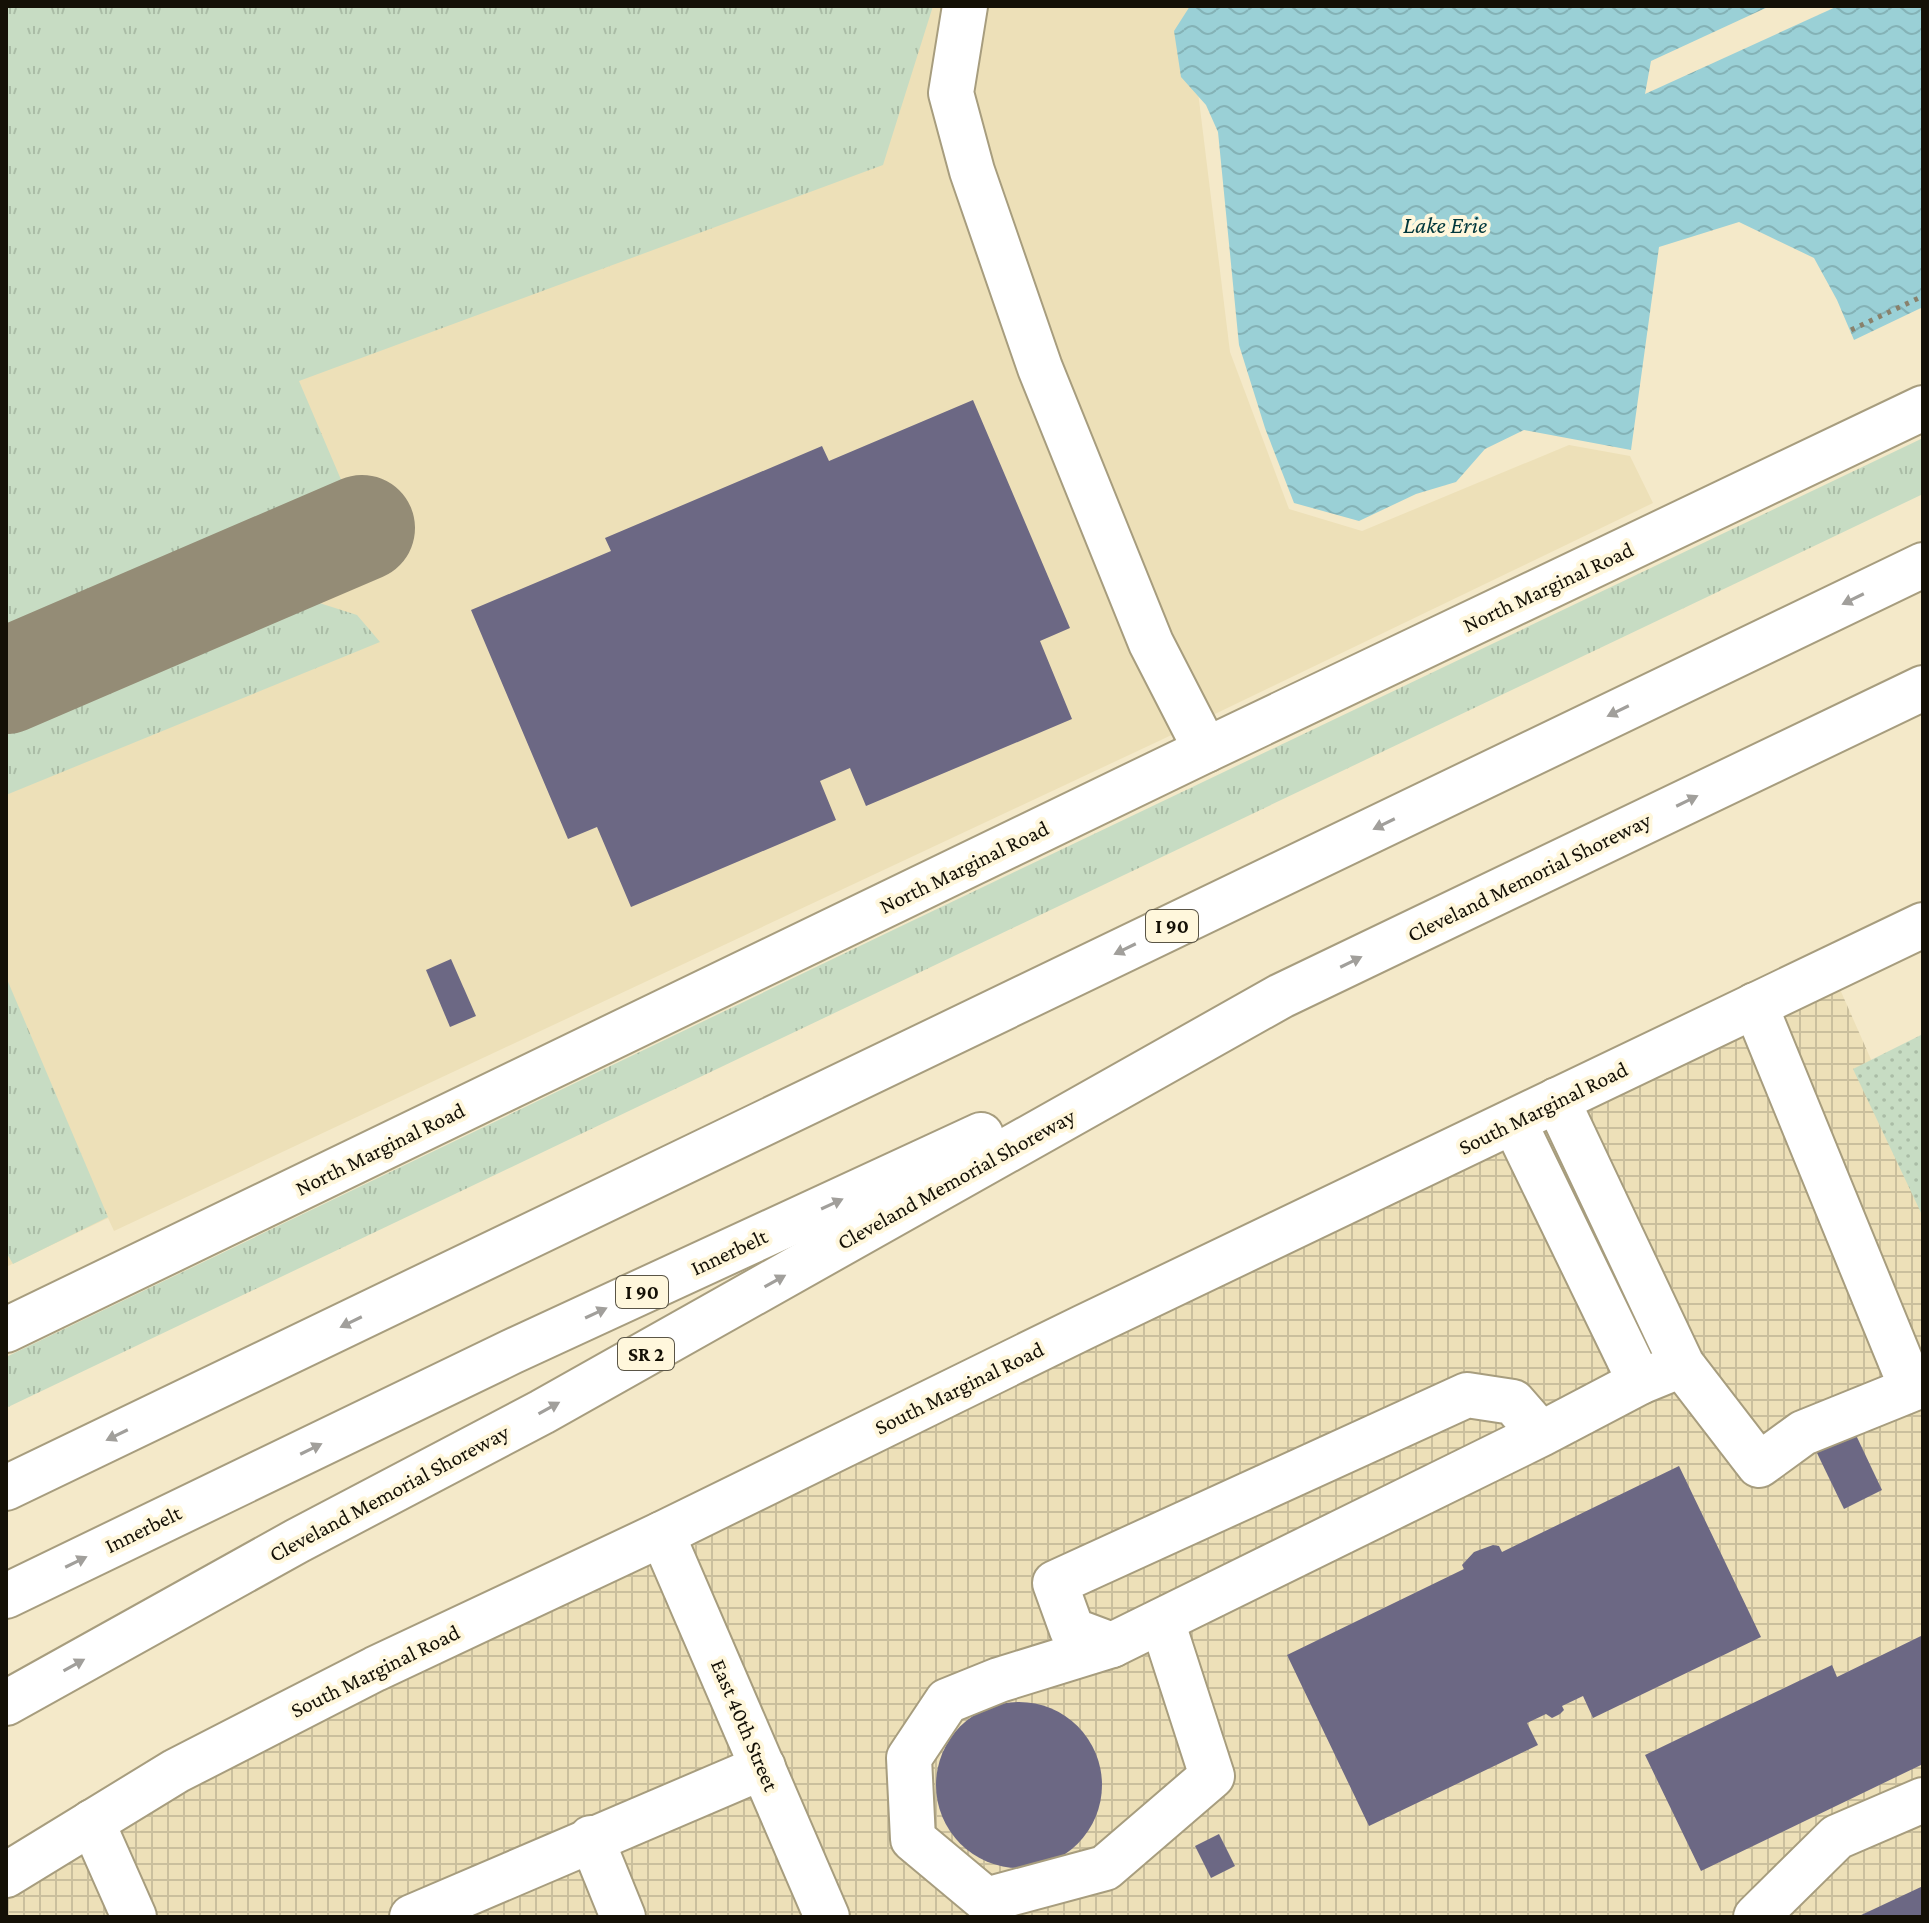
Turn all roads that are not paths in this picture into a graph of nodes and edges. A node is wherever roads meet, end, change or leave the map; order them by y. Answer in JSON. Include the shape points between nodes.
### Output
{"nodes":[{"id":1,"x":965,"y":6,"type":"edge"},
{"id":2,"x":1923,"y":408,"type":"edge"},
{"id":3,"x":1923,"y":565,"type":"edge"},
{"id":4,"x":1923,"y":688,"type":"edge"},
{"id":5,"x":1206,"y":750,"type":"junction"},
{"id":6,"x":1923,"y":925,"type":"edge"},
{"id":7,"x":1281,"y":996,"type":"junction"},
{"id":8,"x":1755,"y":1005,"type":"junction"},
{"id":9,"x":1557,"y":1100,"type":"junction"},
{"id":10,"x":1514,"y":1122,"type":"junction"},
{"id":11,"x":6,"y":1330,"type":"edge"},
{"id":12,"x":1682,"y":1365,"type":"junction"},
{"id":13,"x":1640,"y":1382,"type":"junction"},
{"id":14,"x":1541,"y":1434,"type":"junction"},
{"id":15,"x":6,"y":1488,"type":"edge"},
{"id":16,"x":662,"y":1534,"type":"junction"},
{"id":17,"x":6,"y":1596,"type":"edge"},
{"id":18,"x":1162,"y":1621,"type":"junction"},
{"id":19,"x":1112,"y":1645,"type":"junction"},
{"id":20,"x":6,"y":1703,"type":"edge"},
{"id":21,"x":763,"y":1767,"type":"junction"},
{"id":22,"x":1923,"y":1800,"type":"edge"},
{"id":23,"x":92,"y":1822,"type":"junction"},
{"id":24,"x":591,"y":1838,"type":"junction"},
{"id":25,"x":6,"y":1875,"type":"edge"},
{"id":26,"x":482,"y":1903,"type":"edge"},
{"id":27,"x":134,"y":1917,"type":"edge"},
{"id":28,"x":412,"y":1917,"type":"edge"},
{"id":29,"x":623,"y":1917,"type":"edge"},
{"id":30,"x":827,"y":1917,"type":"edge"},
{"id":31,"x":1756,"y":1917,"type":"edge"}],
"edges":[{"from":1,"to":5,"type":"main road","via":[[951,93],[972,171],[1051,397],[1151,643]]},
{"from":2,"to":5,"type":"main road","name":"North Marginal Road"},
{"from":3,"to":15,"type":"main road","number":"I 90","one_way":true},
{"from":7,"to":4,"type":"main road","name":"Cleveland Memorial Shoreway","number":"I 90","one_way":true},
{"from":5,"to":11,"type":"main road","name":"North Marginal Road"},
{"from":6,"to":8,"type":"main road","name":"South Marginal Road"},
{"from":17,"to":7,"type":"main road","name":"Innerbelt","number":"I 90","one_way":true,"via":[[511,1352]]},
{"from":20,"to":7,"type":"main road","name":"Cleveland Memorial Shoreway","number":"SR 2","one_way":true,"via":[[311,1533],[556,1405]]},
{"from":8,"to":9,"type":"main road","name":"South Marginal Road"},
{"from":8,"to":12,"type":"main road","via":[[1912,1389],[1803,1433],[1759,1465]]},
{"from":9,"to":10,"type":"main road","name":"South Marginal Road"},
{"from":9,"to":12,"type":"main road"},
{"from":10,"to":13,"type":"main road"},
{"from":10,"to":16,"type":"main road","name":"South Marginal Road"},
{"from":12,"to":13,"type":"main road"},
{"from":13,"to":14,"type":"main road"},
{"from":14,"to":18,"type":"main road"},
{"from":14,"to":19,"type":"main road","via":[[1513,1402],[1467,1395],[1055,1583],[1072,1630]]},
{"from":16,"to":21,"type":"main road","name":"East 40th Street"},
{"from":16,"to":23,"type":"main road","name":"South Marginal Road","via":[[279,1718]]},
{"from":18,"to":19,"type":"main road"},
{"from":18,"to":19,"type":"main road","via":[[1212,1776],[1105,1868],[986,1900],[913,1839],[909,1758],[947,1701]]},
{"from":21,"to":24,"type":"main road"},
{"from":21,"to":30,"type":"main road","name":"East 40th Street"},
{"from":22,"to":31,"type":"main road","via":[[1837,1837]]},
{"from":23,"to":25,"type":"main road","name":"South Marginal Road"},
{"from":23,"to":27,"type":"main road"},
{"from":24,"to":26,"type":"main road"},
{"from":24,"to":29,"type":"main road"},
{"from":26,"to":28,"type":"main road"}]}
